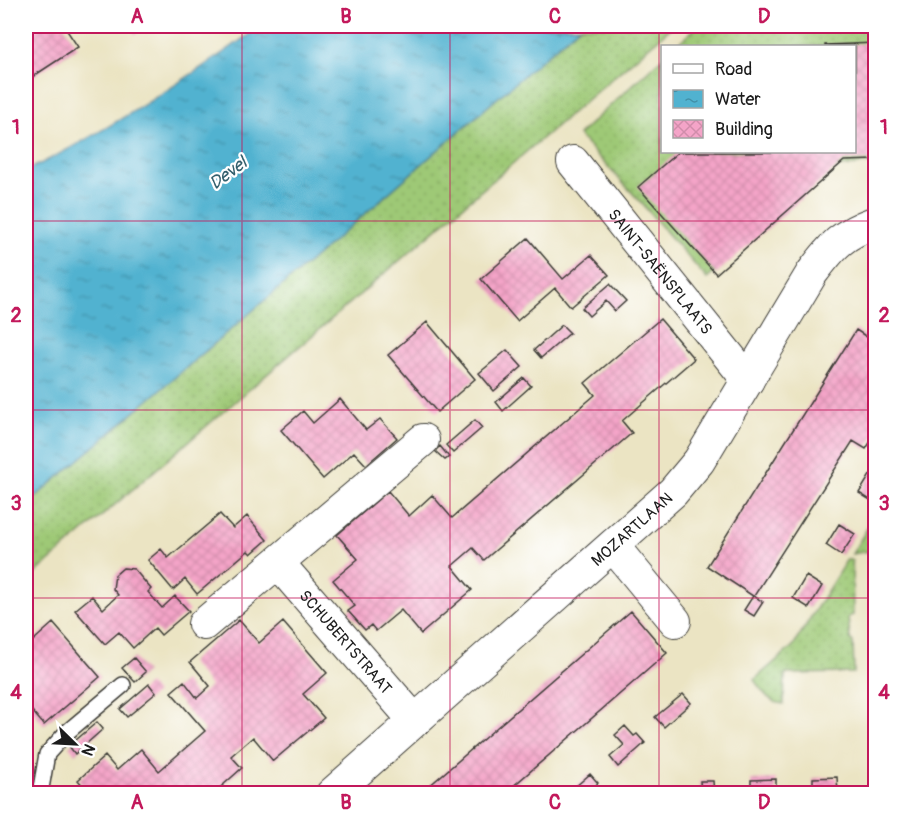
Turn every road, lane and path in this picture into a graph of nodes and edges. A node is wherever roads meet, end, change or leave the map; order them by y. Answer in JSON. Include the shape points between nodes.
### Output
{"nodes":[{"id":1,"x":573,"y":162,"type":"dead end"},
{"id":2,"x":876,"y":222,"type":"edge"},
{"id":3,"x":748,"y":380,"type":"junction"},
{"id":4,"x":423,"y":440,"type":"dead end"},
{"id":5,"x":613,"y":546,"type":"junction"},
{"id":6,"x":278,"y":563,"type":"junction"},
{"id":7,"x":675,"y":621,"type":"dead end"},
{"id":8,"x":204,"y":624,"type":"dead end"},
{"id":9,"x":123,"y":685,"type":"dead end"},
{"id":10,"x":414,"y":720,"type":"junction"},
{"id":11,"x":347,"y":789,"type":"edge"},
{"id":12,"x":40,"y":794,"type":"edge"}],
"edges":[{"from":1,"to":3,"type":"street","name":"SAINT-SAËNSPLAATS"},
{"from":2,"to":3,"type":"street","name":"MOZARTLAAN","via":[[854,230],[832,246]]},
{"from":3,"to":5,"type":"street","name":"MOZARTLAAN","via":[[699,461],[673,492]]},
{"from":4,"to":6,"type":"street"},
{"from":5,"to":7,"type":"street"},
{"from":5,"to":10,"type":"street","name":"MOZARTLAAN"},
{"from":6,"to":8,"type":"street"},
{"from":6,"to":10,"type":"street","name":"SCHUBERTSTRAAT"},
{"from":9,"to":12,"type":"lane","via":[[47,754]]},
{"from":10,"to":11,"type":"street","name":"MOZARTLAAN"}]}
